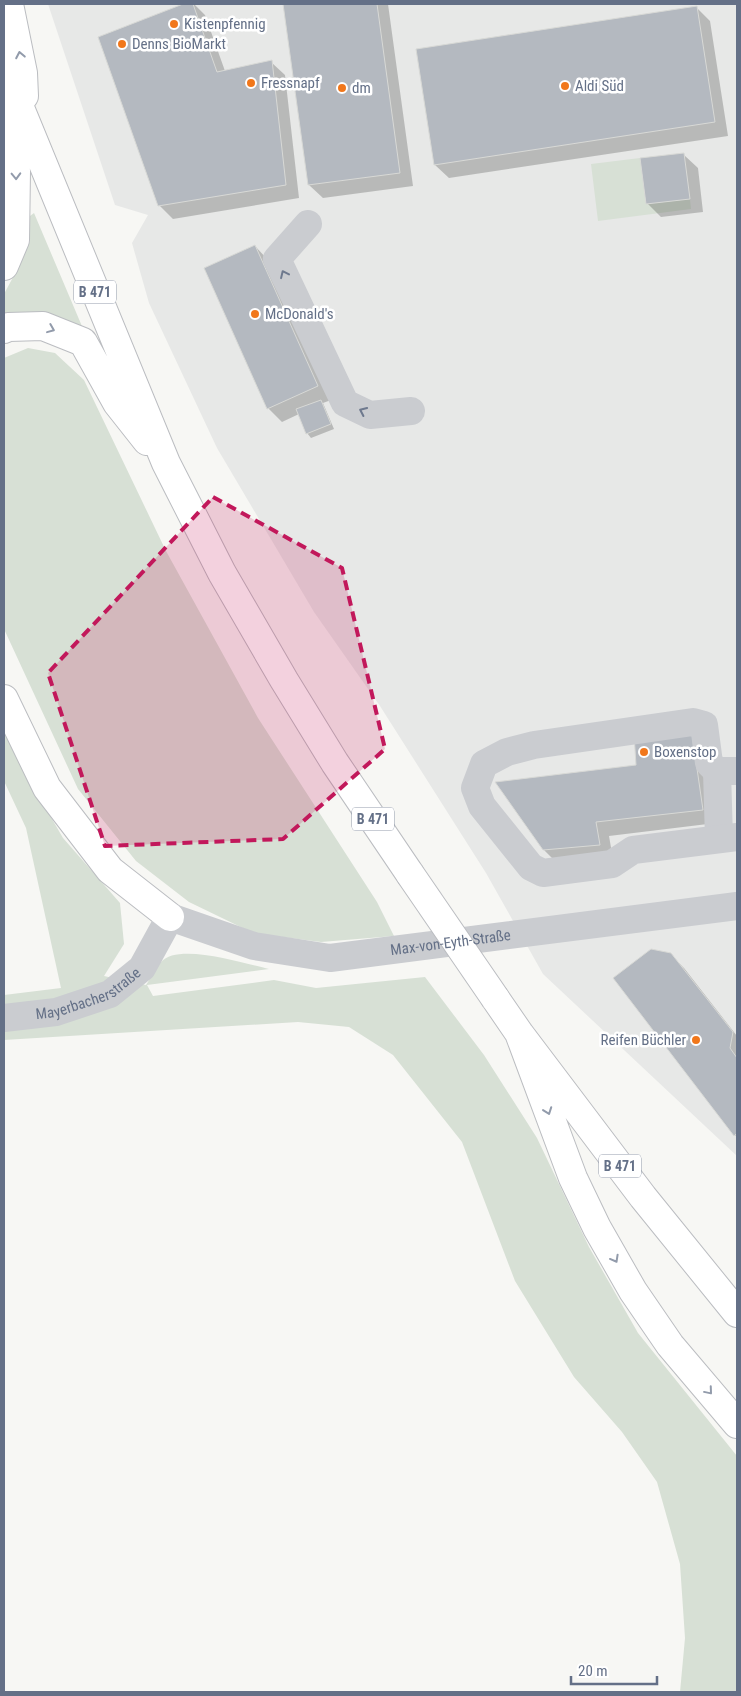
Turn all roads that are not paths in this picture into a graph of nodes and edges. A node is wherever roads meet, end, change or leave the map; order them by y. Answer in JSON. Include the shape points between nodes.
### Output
{"nodes":[{"id":1,"x":9,"y":4,"type":"edge"},
{"id":2,"x":4,"y":68,"type":"edge"},
{"id":3,"x":14,"y":116,"type":"edge"},
{"id":4,"x":308,"y":224,"type":"dead end"},
{"id":5,"x":4,"y":266,"type":"edge"},
{"id":6,"x":4,"y":329,"type":"edge"},
{"id":7,"x":411,"y":411,"type":"dead end"},
{"id":8,"x":166,"y":463,"type":"junction"},
{"id":9,"x":4,"y":699,"type":"edge"},
{"id":10,"x":727,"y":771,"type":"edge"},
{"id":11,"x":728,"y":838,"type":"edge"},
{"id":12,"x":737,"y":906,"type":"edge"},
{"id":13,"x":170,"y":917,"type":"junction"},
{"id":14,"x":4,"y":1018,"type":"edge"},
{"id":15,"x":519,"y":1033,"type":"junction"},
{"id":16,"x":733,"y":1304,"type":"edge"},
{"id":17,"x":737,"y":1424,"type":"edge"}],
"edges":[{"from":3,"to":1,"type":"highway","one_way":true,"via":[[23,73]]},
{"from":2,"to":3,"type":"highway","number":"B 471"},
{"from":3,"to":5,"type":"highway","one_way":true,"via":[[15,240]]},
{"from":3,"to":8,"type":"highway","number":"B 471"},
{"from":7,"to":4,"type":"street","one_way":true,"via":[[370,415],[346,403],[277,259]]},
{"from":6,"to":8,"type":"highway","one_way":true,"via":[[43,326],[84,342],[117,403]]},
{"from":8,"to":15,"type":"highway","number":"B 471","bridge":true,"via":[[222,573],[335,763]]},
{"from":9,"to":13,"type":"highway","via":[[47,788],[110,870]]},
{"from":10,"to":11,"type":"street"},
{"from":10,"to":11,"type":"street","via":[[709,763],[704,725],[693,722],[534,745],[507,752],[484,764],[475,788],[488,814],[531,867],[543,873],[612,864],[632,850]]},
{"from":12,"to":13,"type":"street","name":"Max-von-Eyth-Straße","via":[[330,958],[254,946]]},
{"from":13,"to":14,"type":"street","name":"Mayerbacherstraße","via":[[142,968],[110,994],[56,1012]]},
{"from":15,"to":16,"type":"highway","number":"B 471","via":[[643,1197]]},
{"from":15,"to":17,"type":"highway","one_way":true,"via":[[573,1178],[597,1228],[633,1291],[670,1345]]}]}
